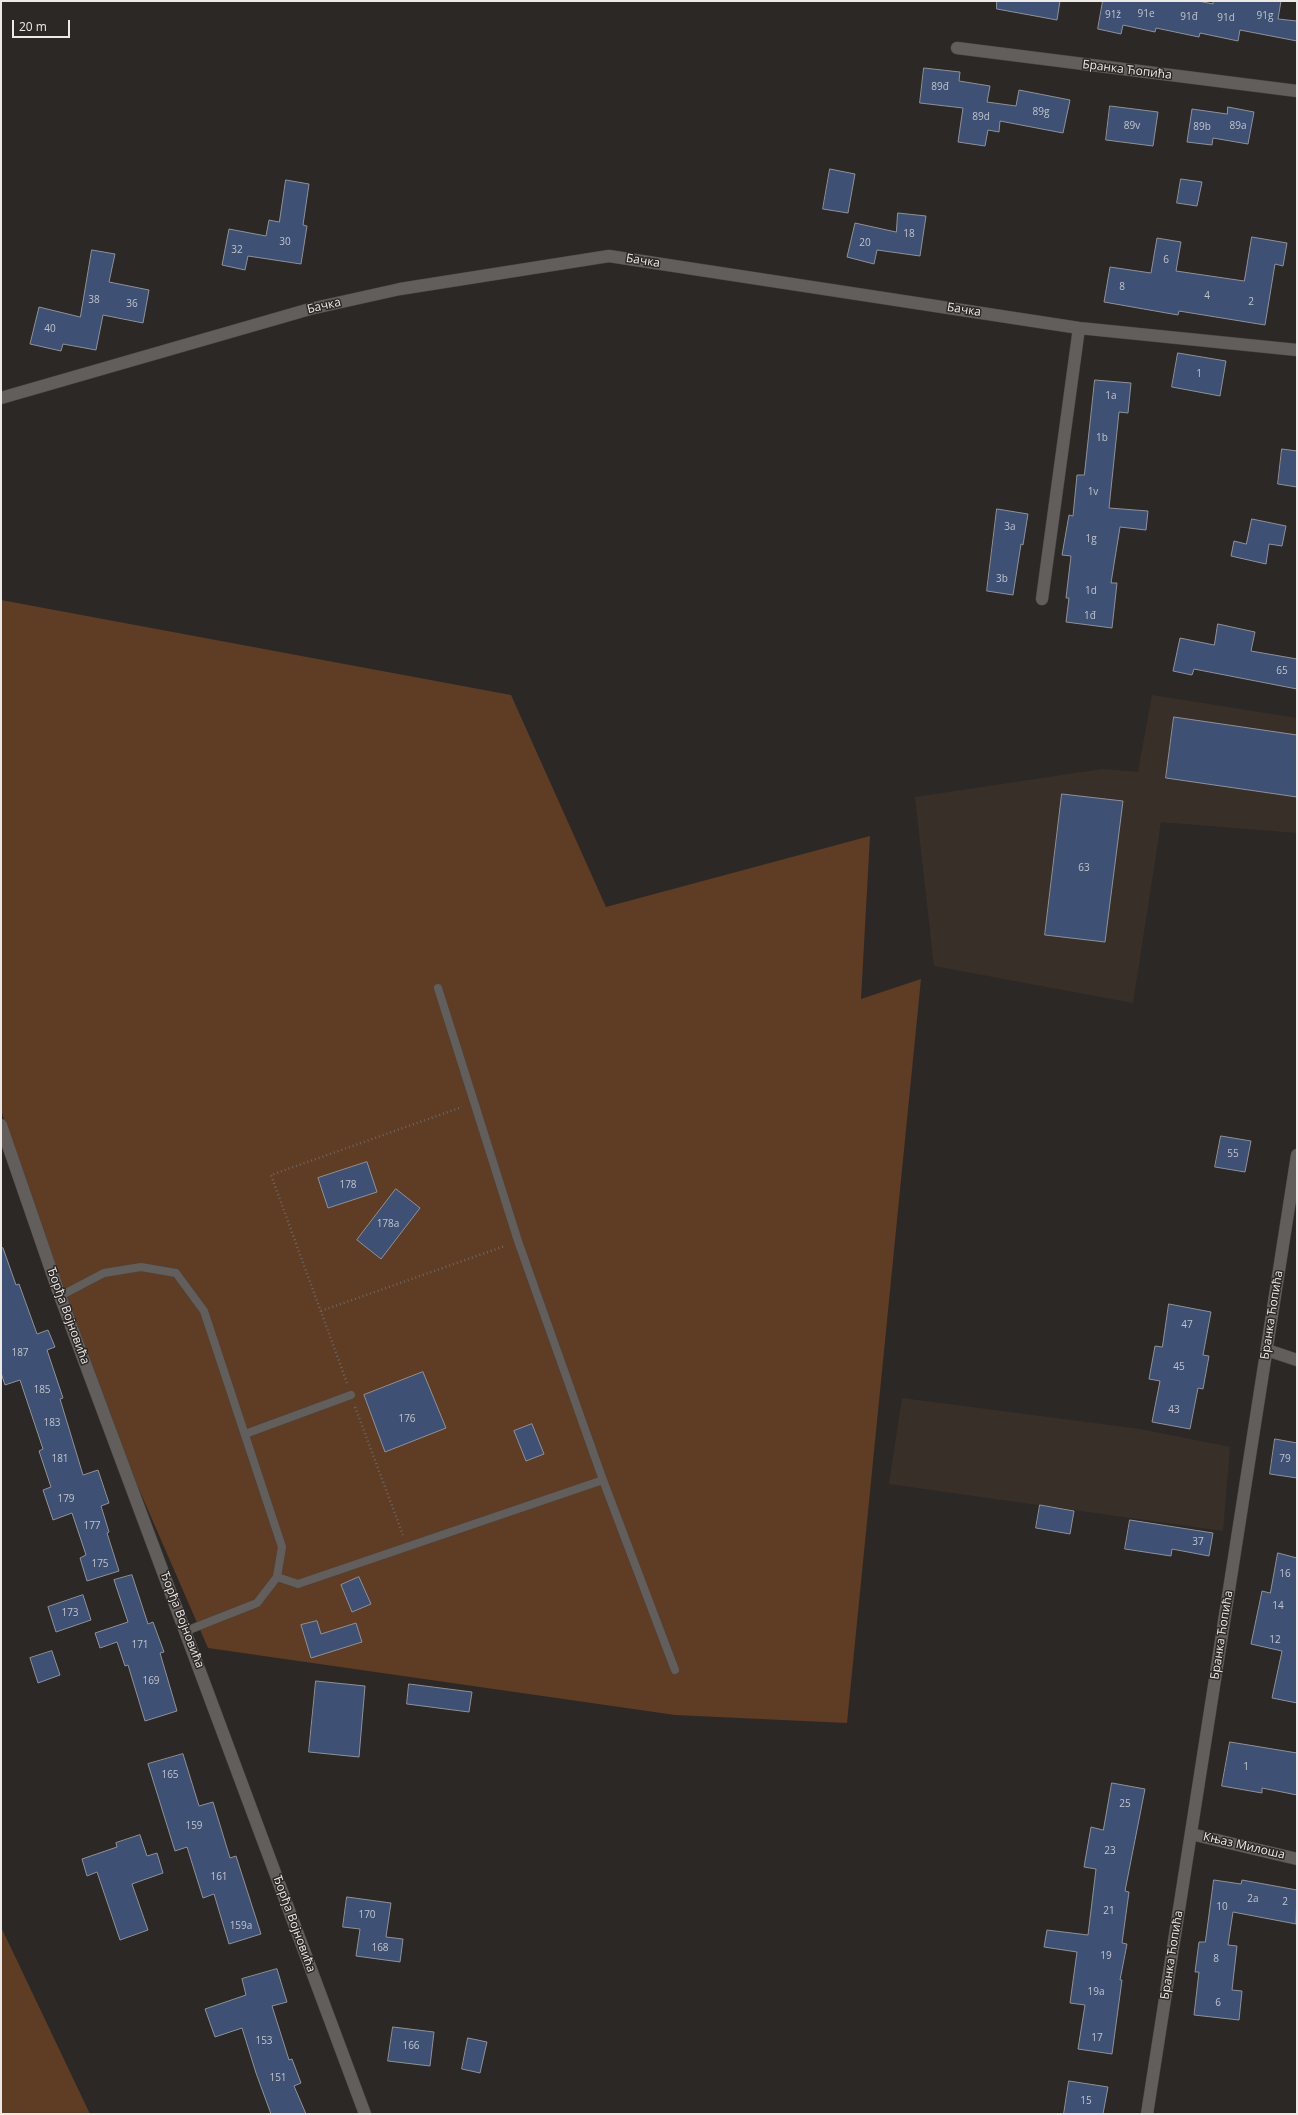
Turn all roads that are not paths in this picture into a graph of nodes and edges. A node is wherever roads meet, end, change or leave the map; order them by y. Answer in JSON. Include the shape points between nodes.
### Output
{"nodes":[{"id":1,"x":957,"y":48,"type":"dead end"},
{"id":2,"x":1297,"y":91,"type":"edge"},
{"id":3,"x":1079,"y":328,"type":"junction"},
{"id":4,"x":1297,"y":350,"type":"edge"},
{"id":5,"x":1,"y":398,"type":"edge"},
{"id":6,"x":1042,"y":599,"type":"dead end"},
{"id":7,"x":438,"y":988,"type":"dead end"},
{"id":8,"x":1,"y":1125,"type":"edge"},
{"id":9,"x":1297,"y":1155,"type":"edge"},
{"id":10,"x":60,"y":1296,"type":"junction"},
{"id":11,"x":1267,"y":1350,"type":"junction"},
{"id":12,"x":1297,"y":1360,"type":"edge"},
{"id":13,"x":351,"y":1395,"type":"road end"},
{"id":14,"x":245,"y":1434,"type":"junction"},
{"id":15,"x":603,"y":1480,"type":"junction"},
{"id":16,"x":277,"y":1577,"type":"junction"},
{"id":17,"x":186,"y":1630,"type":"junction"},
{"id":18,"x":675,"y":1670,"type":"dead end"},
{"id":19,"x":1191,"y":1834,"type":"junction"},
{"id":20,"x":1297,"y":1858,"type":"edge"},
{"id":21,"x":365,"y":2114,"type":"edge"},
{"id":22,"x":1147,"y":2114,"type":"edge"}],
"edges":[{"from":1,"to":2,"type":"street","name":"Бранка Ћопића"},
{"from":3,"to":4,"type":"street","name":"Бачка"},
{"from":3,"to":5,"type":"street","name":"Бачка","via":[[609,256],[400,289],[310,309]]},
{"from":3,"to":6,"type":"street"},
{"from":7,"to":15,"type":"lane","via":[[518,1241]]},
{"from":8,"to":10,"type":"street","name":"Ђорђа Војновића"},
{"from":9,"to":11,"type":"street","name":"Бранка Ћопића"},
{"from":10,"to":14,"type":"lane","via":[[104,1273],[141,1267],[176,1273],[204,1311]]},
{"from":10,"to":17,"type":"street","name":"Ђорђа Војновића"},
{"from":11,"to":12,"type":"street"},
{"from":11,"to":19,"type":"street","name":"Бранка Ћопића"},
{"from":13,"to":14,"type":"lane"},
{"from":14,"to":16,"type":"lane","via":[[282,1547]]},
{"from":15,"to":16,"type":"lane","via":[[298,1584]]},
{"from":15,"to":18,"type":"lane"},
{"from":16,"to":17,"type":"lane","via":[[257,1603]]},
{"from":17,"to":21,"type":"street","name":"Ђорђа Војновића"},
{"from":19,"to":20,"type":"street","name":"Књаз Милоша"},
{"from":19,"to":22,"type":"street","name":"Бранка Ћопића"}]}
